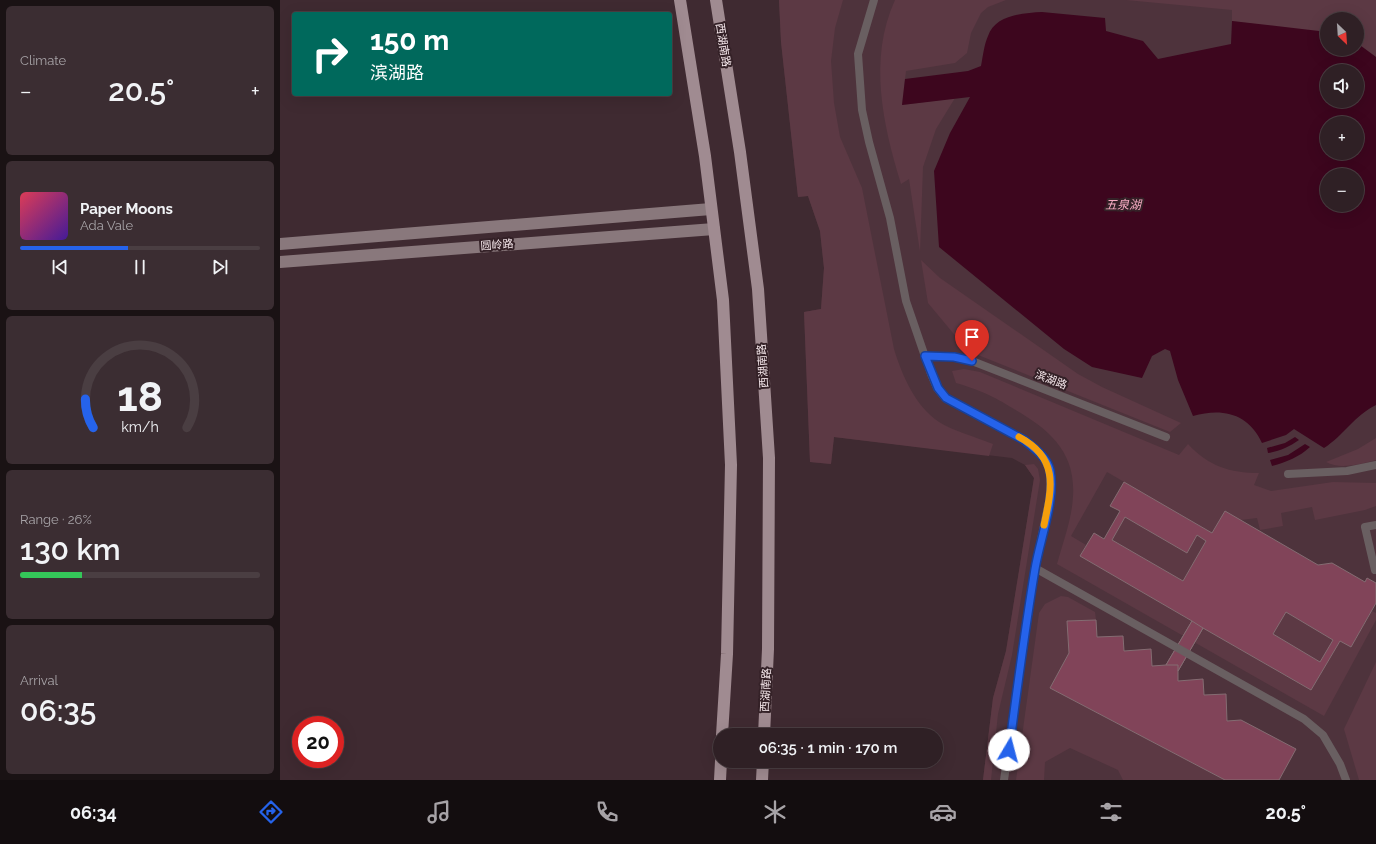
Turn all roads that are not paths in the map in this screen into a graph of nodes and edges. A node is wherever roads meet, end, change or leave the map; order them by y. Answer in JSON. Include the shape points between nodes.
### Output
{"nodes":[{"id":1,"x":680,"y":0,"type":"edge"},
{"id":2,"x":716,"y":0,"type":"edge"},
{"id":3,"x":874,"y":0,"type":"edge"},
{"id":4,"x":711,"y":209,"type":"junction"},
{"id":5,"x":714,"y":229,"type":"junction"},
{"id":6,"x":280,"y":244,"type":"edge"},
{"id":7,"x":280,"y":262,"type":"edge"},
{"id":8,"x":925,"y":356,"type":"junction"},
{"id":9,"x":1166,"y":437,"type":"dead end"},
{"id":10,"x":1376,"y":465,"type":"edge"},
{"id":11,"x":1288,"y":474,"type":"dead end"},
{"id":12,"x":1376,"y":525,"type":"edge"},
{"id":13,"x":1035,"y":568,"type":"junction"},
{"id":14,"x":1375,"y":570,"type":"dead end"},
{"id":15,"x":722,"y":728,"type":"edge"},
{"id":16,"x":764,"y":728,"type":"edge"},
{"id":17,"x":721,"y":768,"type":"edge"},
{"id":18,"x":763,"y":768,"type":"edge"},
{"id":19,"x":720,"y":780,"type":"edge"},
{"id":20,"x":762,"y":780,"type":"edge"},
{"id":21,"x":1004,"y":780,"type":"edge"},
{"id":22,"x":1346,"y":780,"type":"edge"}],
"edges":[{"from":1,"to":4,"type":"main road"},
{"from":2,"to":16,"type":"main road","name":"西湖南路","via":[[740,152],[759,312],[769,458],[768,648]]},
{"from":3,"to":8,"type":"lane","via":[[858,54],[862,110],[890,218],[906,301]]},
{"from":4,"to":5,"type":"main road"},
{"from":4,"to":6,"type":"street","name":"圆岭路"},
{"from":5,"to":7,"type":"street","name":"圆岭路"},
{"from":5,"to":15,"type":"main road","via":[[723,300],[731,465],[727,654]]},
{"from":8,"to":9,"type":"lane","name":"滨湖路","via":[[954,357],[972,361]]},
{"from":8,"to":13,"type":"lane","via":[[938,388],[946,398],[1024,440],[1043,457],[1049,468],[1049,502]]},
{"from":10,"to":11,"type":"lane","via":[[1348,471]]},
{"from":12,"to":14,"type":"lane","via":[[1365,527]]},
{"from":13,"to":21,"type":"lane"},
{"from":13,"to":22,"type":"lane","via":[[1304,718],[1324,735]]},
{"from":17,"to":19,"type":"main road"},
{"from":18,"to":20,"type":"main road"}]}
